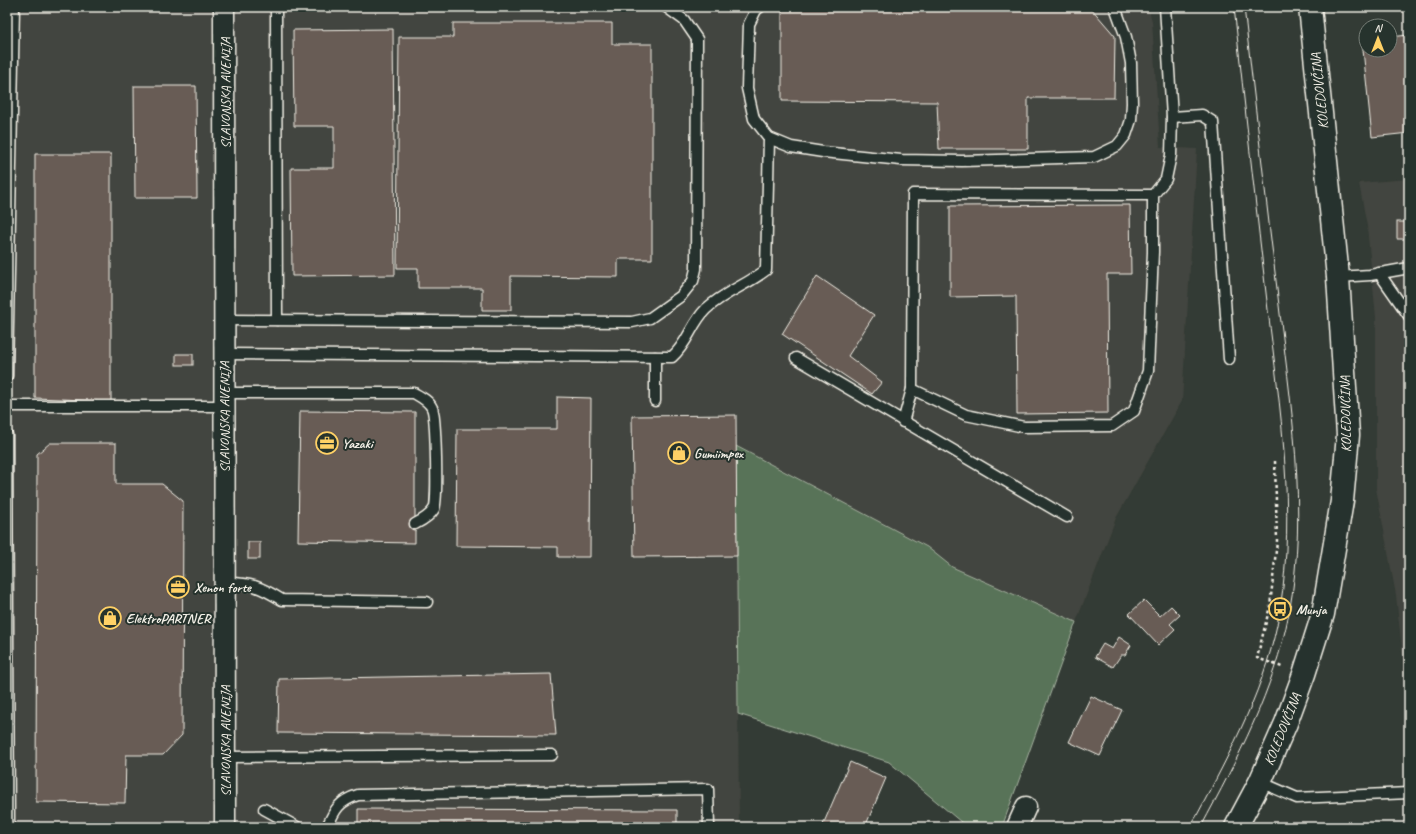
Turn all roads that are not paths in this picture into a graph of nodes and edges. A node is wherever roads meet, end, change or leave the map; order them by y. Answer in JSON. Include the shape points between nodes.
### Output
{"nodes":[{"id":1,"x":14,"y":7,"type":"edge"},
{"id":2,"x":224,"y":7,"type":"edge"},
{"id":3,"x":276,"y":7,"type":"edge"},
{"id":4,"x":666,"y":7,"type":"edge"},
{"id":5,"x":760,"y":7,"type":"edge"},
{"id":6,"x":1115,"y":7,"type":"edge"},
{"id":7,"x":1165,"y":7,"type":"edge"},
{"id":8,"x":1310,"y":7,"type":"edge"},
{"id":9,"x":1172,"y":117,"type":"junction"},
{"id":10,"x":768,"y":138,"type":"junction"},
{"id":11,"x":1153,"y":195,"type":"junction"},
{"id":12,"x":1409,"y":268,"type":"edge"},
{"id":13,"x":1379,"y":274,"type":"junction"},
{"id":14,"x":1338,"y":277,"type":"junction"},
{"id":15,"x":1409,"y":316,"type":"edge"},
{"id":16,"x":226,"y":320,"type":"junction"},
{"id":17,"x":277,"y":320,"type":"junction"},
{"id":18,"x":225,"y":354,"type":"junction"},
{"id":19,"x":655,"y":357,"type":"junction"},
{"id":20,"x":796,"y":358,"type":"dead end"},
{"id":21,"x":1229,"y":359,"type":"dead end"},
{"id":22,"x":7,"y":376,"type":"edge"},
{"id":23,"x":912,"y":389,"type":"junction"},
{"id":24,"x":224,"y":399,"type":"junction"},
{"id":25,"x":655,"y":401,"type":"dead end"},
{"id":26,"x":7,"y":406,"type":"edge"},
{"id":27,"x":903,"y":422,"type":"junction"},
{"id":28,"x":7,"y":435,"type":"edge"},
{"id":29,"x":1067,"y":517,"type":"dead end"},
{"id":30,"x":415,"y":524,"type":"dead end"},
{"id":31,"x":224,"y":583,"type":"junction"},
{"id":32,"x":427,"y":602,"type":"dead end"},
{"id":33,"x":552,"y":755,"type":"dead end"},
{"id":34,"x":225,"y":757,"type":"junction"},
{"id":35,"x":1260,"y":782,"type":"junction"},
{"id":36,"x":1409,"y":793,"type":"edge"},
{"id":37,"x":1026,"y":807,"type":"dead end"},
{"id":38,"x":264,"y":809,"type":"dead end"},
{"id":39,"x":9,"y":827,"type":"edge"},
{"id":40,"x":225,"y":827,"type":"edge"},
{"id":41,"x":297,"y":827,"type":"edge"},
{"id":42,"x":327,"y":827,"type":"edge"},
{"id":43,"x":708,"y":827,"type":"edge"},
{"id":44,"x":1017,"y":827,"type":"edge"},
{"id":45,"x":1236,"y":827,"type":"edge"}],
"edges":[{"from":1,"to":22,"type":"lane"},
{"from":2,"to":16,"type":"street","name":"SLAVONSKA AVENIJA"},
{"from":3,"to":17,"type":"lane"},
{"from":4,"to":17,"type":"lane","via":[[684,20],[697,39],[696,269],[693,281],[667,308],[650,318],[632,322]]},
{"from":5,"to":10,"type":"lane","via":[[750,24],[747,88],[754,120]]},
{"from":6,"to":10,"type":"lane","via":[[1126,37],[1131,63],[1131,120],[1126,135],[1117,146],[1094,157],[901,160],[791,147]]},
{"from":7,"to":9,"type":"lane"},
{"from":8,"to":14,"type":"street","name":"KOLEDOVČINA"},
{"from":9,"to":11,"type":"lane","via":[[1171,155],[1166,179]]},
{"from":9,"to":21,"type":"lane","via":[[1202,115],[1213,122]]},
{"from":10,"to":19,"type":"lane","via":[[766,270],[754,280],[725,294],[706,309],[691,328],[683,347],[672,357]]},
{"from":11,"to":23,"type":"lane","via":[[913,194]]},
{"from":11,"to":23,"type":"lane","via":[[1148,371],[1134,411],[1112,426],[1024,427],[966,415]]},
{"from":12,"to":13,"type":"lane"},
{"from":13,"to":14,"type":"lane"},
{"from":13,"to":15,"type":"lane"},
{"from":14,"to":35,"type":"street","name":"KOLEDOVČINA","via":[[1348,435],[1342,501],[1323,614],[1286,723]]},
{"from":16,"to":17,"type":"lane"},
{"from":16,"to":18,"type":"street","name":"SLAVONSKA AVENIJA"},
{"from":18,"to":19,"type":"lane"},
{"from":18,"to":24,"type":"street","name":"SLAVONSKA AVENIJA"},
{"from":19,"to":25,"type":"lane"},
{"from":20,"to":27,"type":"lane"},
{"from":23,"to":27,"type":"lane"},
{"from":24,"to":26,"type":"lane"},
{"from":24,"to":30,"type":"lane","via":[[414,393],[426,400],[433,409],[436,446],[435,508]]},
{"from":24,"to":31,"type":"street","name":"SLAVONSKA AVENIJA"},
{"from":27,"to":29,"type":"lane"},
{"from":28,"to":39,"type":"lane"},
{"from":31,"to":32,"type":"lane","via":[[240,582],[263,588],[282,600]]},
{"from":31,"to":34,"type":"street","name":"SLAVONSKA AVENIJA"},
{"from":33,"to":34,"type":"lane"},
{"from":34,"to":40,"type":"street","name":"SLAVONSKA AVENIJA"},
{"from":35,"to":36,"type":"lane","via":[[1297,798]]},
{"from":35,"to":45,"type":"street","name":"KOLEDOVČINA"},
{"from":37,"to":44,"type":"street"},
{"from":38,"to":41,"type":"lane"},
{"from":42,"to":43,"type":"lane","via":[[334,812],[344,800],[358,795],[708,790]]}]}
